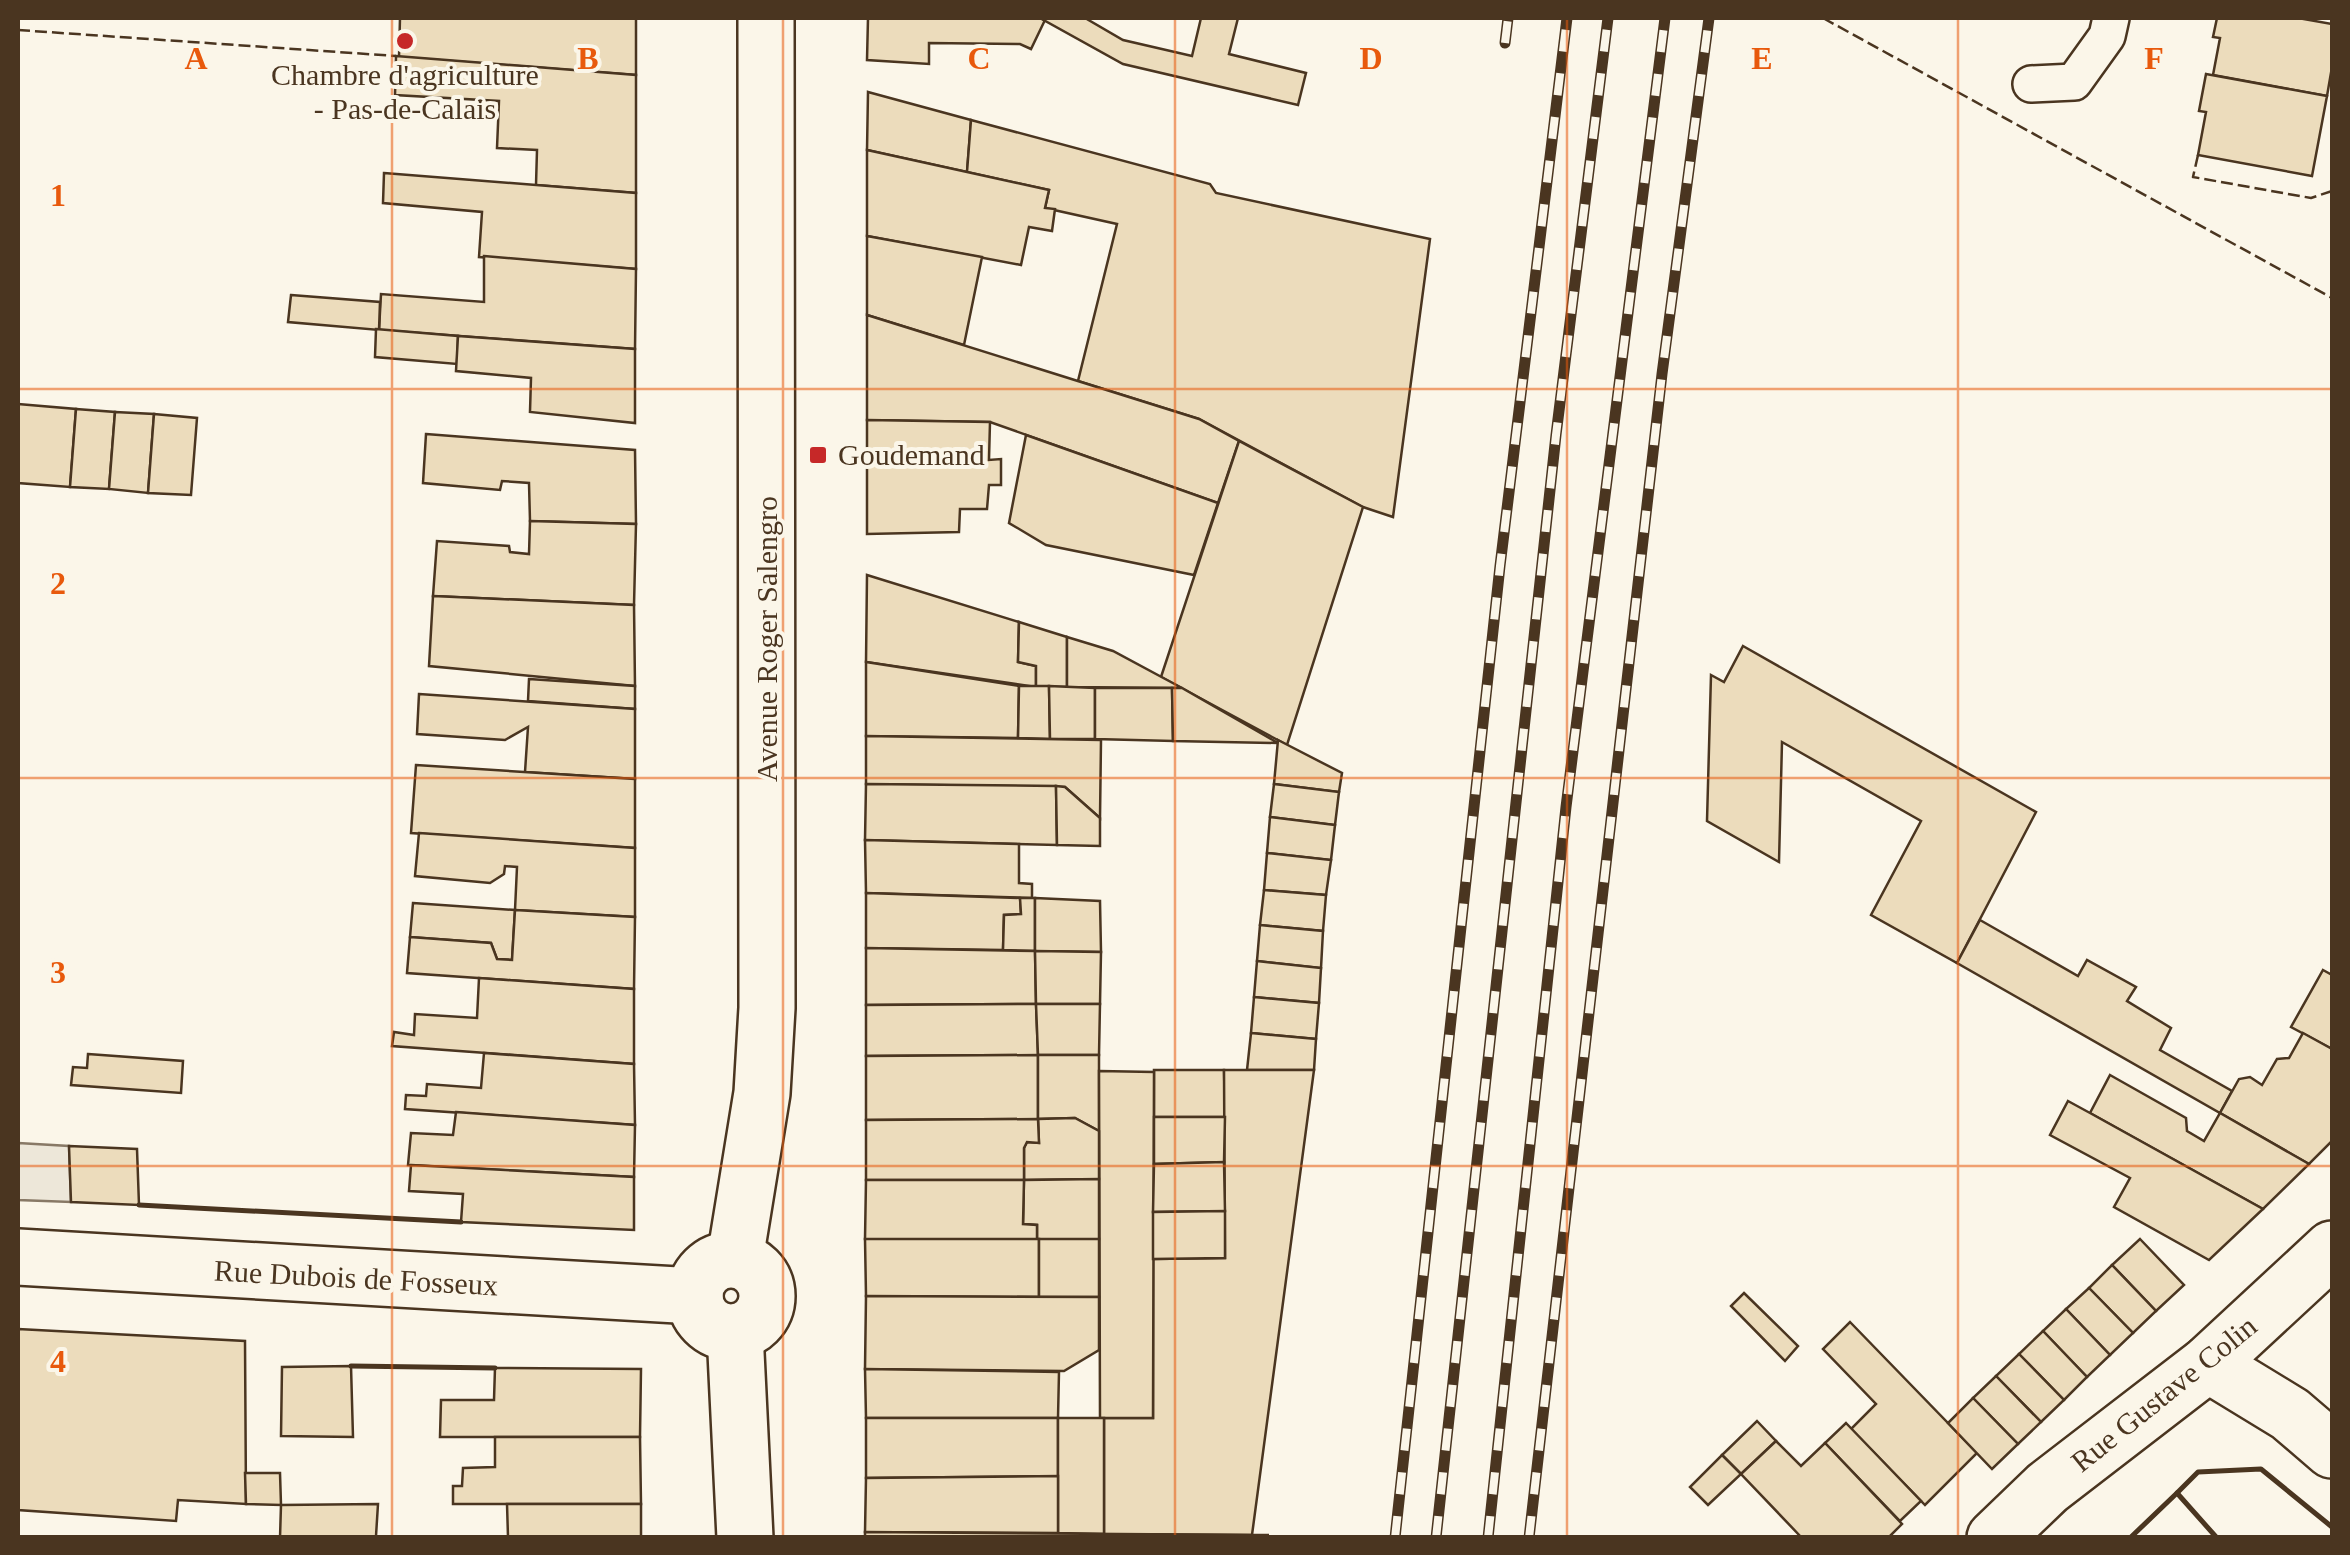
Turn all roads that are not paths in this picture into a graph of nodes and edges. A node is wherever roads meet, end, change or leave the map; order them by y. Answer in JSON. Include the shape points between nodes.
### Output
{"nodes":[{"id":1,"x":766,"y":18,"type":"edge"},
{"id":2,"x":2111,"y":18,"type":"edge"},
{"id":3,"x":2031,"y":84,"type":"dead end"},
{"id":4,"x":2332,"y":1249,"type":"edge"},
{"id":5,"x":18,"y":1257,"type":"edge"},
{"id":6,"x":736,"y":1259,"type":"junction"},
{"id":7,"x":695,"y":1296,"type":"junction"},
{"id":8,"x":735,"y":1332,"type":"junction"},
{"id":9,"x":2208,"y":1364,"type":"junction"},
{"id":10,"x":2332,"y":1450,"type":"edge"},
{"id":11,"x":745,"y":1538,"type":"edge"},
{"id":12,"x":1995,"y":1538,"type":"edge"}],
"edges":[{"from":1,"to":6,"type":"street","name":"Avenue Roger Salengro","via":[[767,1008],[762,1093]]},
{"from":2,"to":3,"type":"lane","via":[[2107,36],[2074,82]]},
{"from":4,"to":9,"type":"street","name":"Rue Gustave Colin"},
{"from":5,"to":7,"type":"street","name":"Rue Dubois de Fosseux"},
{"from":6,"to":7,"type":"street","via":[[708,1268]]},
{"from":6,"to":8,"type":"street","via":[[762,1275],[768,1290],[760,1318]]},
{"from":7,"to":8,"type":"street","via":[[706,1323]]},
{"from":8,"to":11,"type":"street"},
{"from":9,"to":10,"type":"street","via":[[2290,1414]]},
{"from":9,"to":12,"type":"street","name":"Rue Gustave Colin","via":[[2047,1488]]}]}
